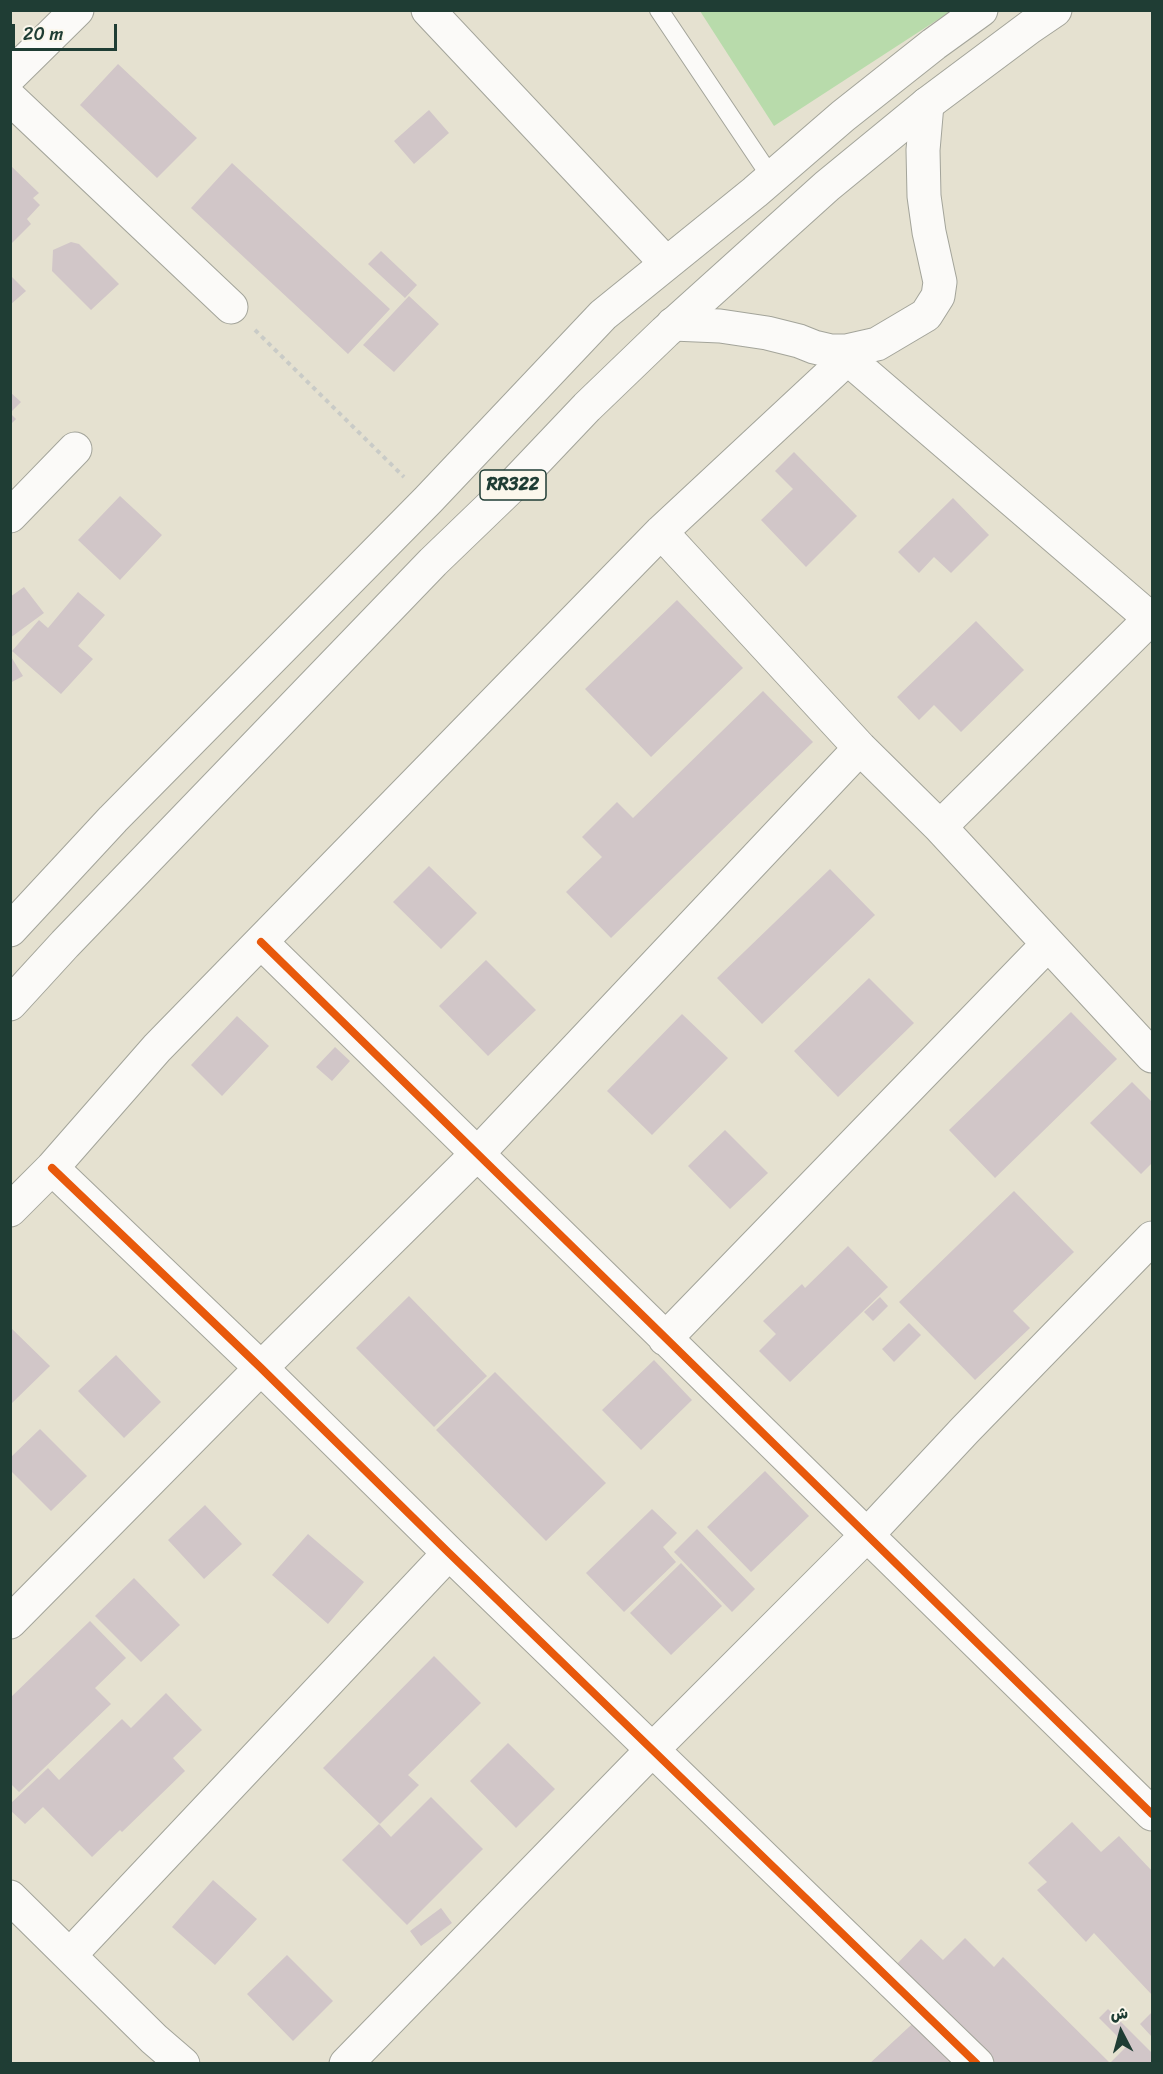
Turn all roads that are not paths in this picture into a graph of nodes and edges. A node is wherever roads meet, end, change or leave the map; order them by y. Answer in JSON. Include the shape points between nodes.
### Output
{"nodes":[{"id":1,"x":77,"y":10,"type":"edge"},
{"id":2,"x":428,"y":10,"type":"edge"},
{"id":3,"x":658,"y":10,"type":"edge"},
{"id":4,"x":981,"y":10,"type":"edge"},
{"id":5,"x":1055,"y":10,"type":"edge"},
{"id":6,"x":10,"y":76,"type":"edge"},
{"id":7,"x":10,"y":98,"type":"edge"},
{"id":8,"x":927,"y":104,"type":"junction"},
{"id":9,"x":771,"y":177,"type":"junction"},
{"id":10,"x":666,"y":263,"type":"junction"},
{"id":11,"x":231,"y":307,"type":"road end"},
{"id":12,"x":673,"y":324,"type":"junction"},
{"id":13,"x":843,"y":355,"type":"junction"},
{"id":14,"x":75,"y":449,"type":"dead end"},
{"id":15,"x":10,"y":516,"type":"edge"},
{"id":16,"x":661,"y":532,"type":"junction"},
{"id":17,"x":1152,"y":619,"type":"edge"},
{"id":18,"x":860,"y":748,"type":"junction"},
{"id":19,"x":939,"y":827,"type":"junction"},
{"id":20,"x":10,"y":930,"type":"edge"},
{"id":21,"x":261,"y":942,"type":"junction"},
{"id":22,"x":1048,"y":944,"type":"junction"},
{"id":23,"x":10,"y":1004,"type":"edge"},
{"id":24,"x":1152,"y":1056,"type":"edge"},
{"id":25,"x":478,"y":1153,"type":"junction"},
{"id":26,"x":52,"y":1168,"type":"junction"},
{"id":27,"x":10,"y":1210,"type":"edge"},
{"id":28,"x":1152,"y":1238,"type":"edge"},
{"id":29,"x":665,"y":1339,"type":"junction"},
{"id":30,"x":261,"y":1368,"type":"junction"},
{"id":31,"x":867,"y":1535,"type":"junction"},
{"id":32,"x":449,"y":1553,"type":"junction"},
{"id":33,"x":10,"y":1622,"type":"edge"},
{"id":34,"x":653,"y":1749,"type":"junction"},
{"id":35,"x":1152,"y":1814,"type":"edge"},
{"id":36,"x":10,"y":1897,"type":"edge"},
{"id":37,"x":70,"y":1955,"type":"junction"},
{"id":38,"x":183,"y":2064,"type":"edge"},
{"id":39,"x":346,"y":2064,"type":"edge"},
{"id":40,"x":977,"y":2064,"type":"edge"}],
"edges":[{"from":1,"to":6,"type":"street"},
{"from":2,"to":10,"type":"street"},
{"from":3,"to":9,"type":"lane"},
{"from":4,"to":9,"type":"street","number":"RR322"},
{"from":5,"to":8,"type":"street","number":"RR322"},
{"from":7,"to":11,"type":"street"},
{"from":8,"to":12,"type":"street","number":"RR322","via":[[827,186]]},
{"from":8,"to":13,"type":"street","via":[[924,196],[938,296],[926,315],[877,344]]},
{"from":9,"to":10,"type":"street","number":"RR322"},
{"from":10,"to":20,"type":"street","number":"RR322","via":[[603,315]]},
{"from":12,"to":13,"type":"street","via":[[767,333]]},
{"from":12,"to":23,"type":"street","number":"RR322","via":[[417,579]]},
{"from":13,"to":16,"type":"street"},
{"from":13,"to":17,"type":"street"},
{"from":14,"to":15,"type":"street"},
{"from":16,"to":18,"type":"street"},
{"from":16,"to":21,"type":"street"},
{"from":17,"to":19,"type":"street"},
{"from":18,"to":19,"type":"street"},
{"from":18,"to":25,"type":"street"},
{"from":19,"to":22,"type":"street"},
{"from":21,"to":25,"type":"street"},
{"from":21,"to":26,"type":"street","via":[[157,1048]]},
{"from":22,"to":24,"type":"street"},
{"from":22,"to":29,"type":"street"},
{"from":25,"to":29,"type":"street"},
{"from":25,"to":30,"type":"street"},
{"from":26,"to":27,"type":"street"},
{"from":26,"to":30,"type":"street"},
{"from":28,"to":31,"type":"street"},
{"from":29,"to":31,"type":"street"},
{"from":30,"to":32,"type":"street"},
{"from":30,"to":33,"type":"street"},
{"from":31,"to":34,"type":"street"},
{"from":31,"to":35,"type":"street"},
{"from":32,"to":34,"type":"street"},
{"from":32,"to":37,"type":"street"},
{"from":34,"to":39,"type":"street"},
{"from":34,"to":40,"type":"street"},
{"from":36,"to":37,"type":"street"},
{"from":37,"to":38,"type":"street"}]}
